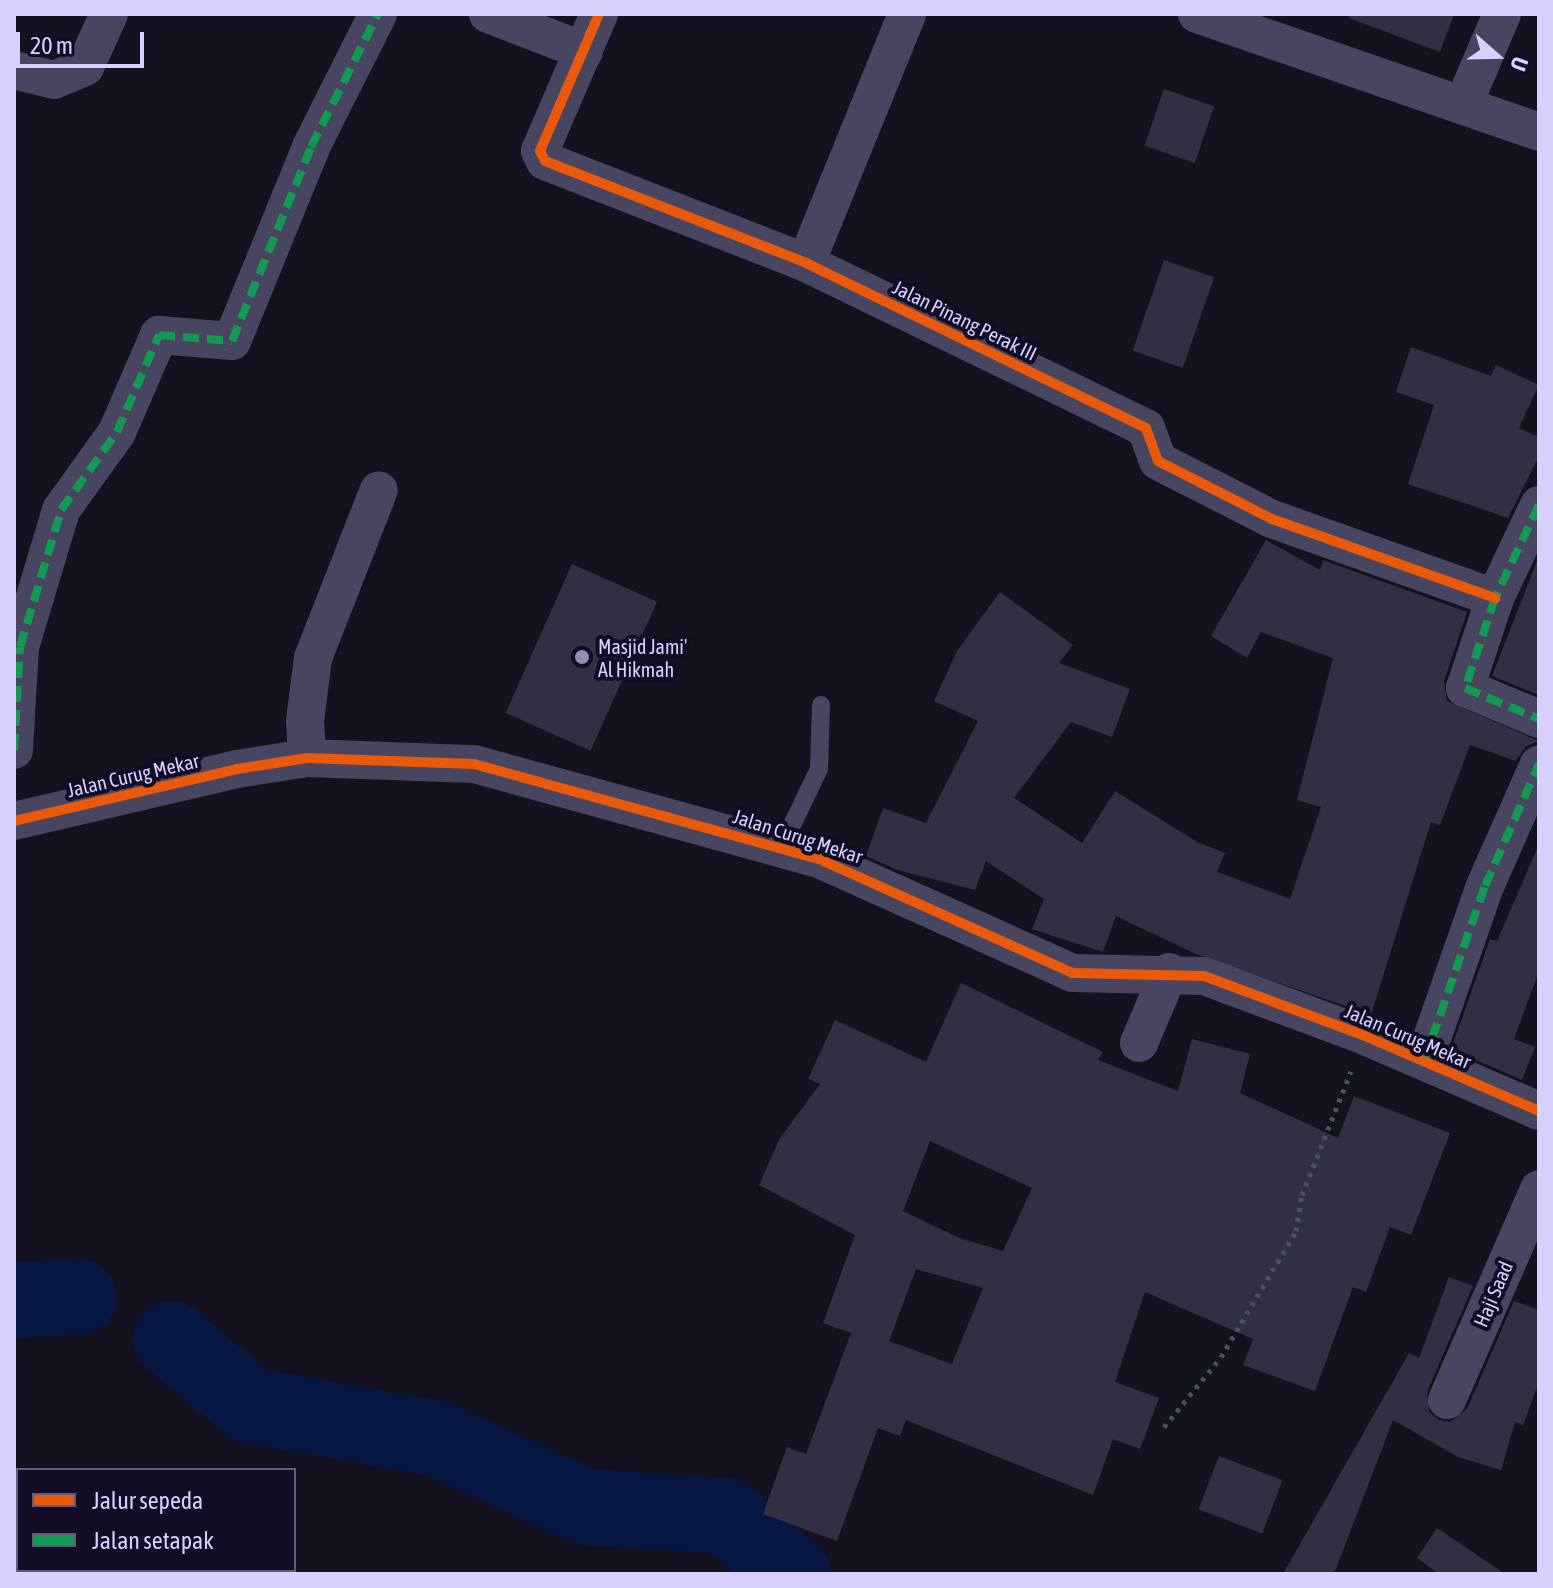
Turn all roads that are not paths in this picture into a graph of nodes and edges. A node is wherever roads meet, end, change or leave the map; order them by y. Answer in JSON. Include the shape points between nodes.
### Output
{"nodes":[{"id":1,"x":109,"y":14,"type":"edge"},
{"id":2,"x":378,"y":14,"type":"edge"},
{"id":3,"x":488,"y":14,"type":"edge"},
{"id":4,"x":599,"y":14,"type":"edge"},
{"id":5,"x":907,"y":14,"type":"edge"},
{"id":6,"x":1502,"y":14,"type":"edge"},
{"id":7,"x":1206,"y":16,"type":"edge"},
{"id":8,"x":584,"y":51,"type":"junction"},
{"id":9,"x":14,"y":70,"type":"edge"},
{"id":10,"x":1463,"y":105,"type":"junction"},
{"id":11,"x":1539,"y":132,"type":"edge"},
{"id":12,"x":806,"y":263,"type":"junction"},
{"id":13,"x":379,"y":490,"type":"dead end"},
{"id":14,"x":1539,"y":505,"type":"edge"},
{"id":15,"x":1495,"y":598,"type":"junction"},
{"id":16,"x":821,"y":705,"type":"dead end"},
{"id":17,"x":1539,"y":719,"type":"edge"},
{"id":18,"x":14,"y":750,"type":"edge"},
{"id":19,"x":307,"y":758,"type":"junction"},
{"id":20,"x":1539,"y":764,"type":"edge"},
{"id":21,"x":14,"y":821,"type":"edge"},
{"id":22,"x":781,"y":848,"type":"junction"},
{"id":23,"x":1169,"y":972,"type":"junction"},
{"id":24,"x":1139,"y":1043,"type":"dead end"},
{"id":25,"x":1424,"y":1061,"type":"junction"},
{"id":26,"x":1539,"y":1111,"type":"edge"},
{"id":27,"x":1539,"y":1189,"type":"edge"},
{"id":28,"x":1447,"y":1400,"type":"dead end"}],
"edges":[{"from":1,"to":9,"type":"street","via":[[85,67],[54,80]]},
{"from":2,"to":18,"type":"street","via":[[311,147],[232,341],[159,335],[117,432],[61,510],[20,647]]},
{"from":3,"to":8,"type":"street"},
{"from":4,"to":8,"type":"street","name":"Jalan Pinang Perak III"},
{"from":5,"to":12,"type":"street"},
{"from":6,"to":10,"type":"street"},
{"from":7,"to":10,"type":"street"},
{"from":8,"to":12,"type":"street","name":"Jalan Pinang Perak III","via":[[540,151],[545,161]]},
{"from":10,"to":11,"type":"street"},
{"from":12,"to":15,"type":"street","name":"Jalan Pinang Perak III","via":[[1146,428],[1158,461],[1272,519]]},
{"from":13,"to":19,"type":"street","via":[[313,658],[306,692]]},
{"from":14,"to":15,"type":"street"},
{"from":15,"to":17,"type":"street","via":[[1465,688]]},
{"from":16,"to":22,"type":"lane","via":[[819,769]]},
{"from":19,"to":21,"type":"street","name":"Jalan Curug Mekar"},
{"from":19,"to":22,"type":"street","name":"Jalan Curug Mekar","via":[[474,764]]},
{"from":20,"to":25,"type":"street","via":[[1485,886]]},
{"from":22,"to":23,"type":"street","name":"Jalan Curug Mekar","via":[[868,878],[1073,973]]},
{"from":23,"to":24,"type":"street"},
{"from":23,"to":25,"type":"street","name":"Jalan Curug Mekar","via":[[1204,976]]},
{"from":25,"to":26,"type":"street","name":"Jalan Curug Mekar"},
{"from":27,"to":28,"type":"street","name":"Haji Saad"}]}
